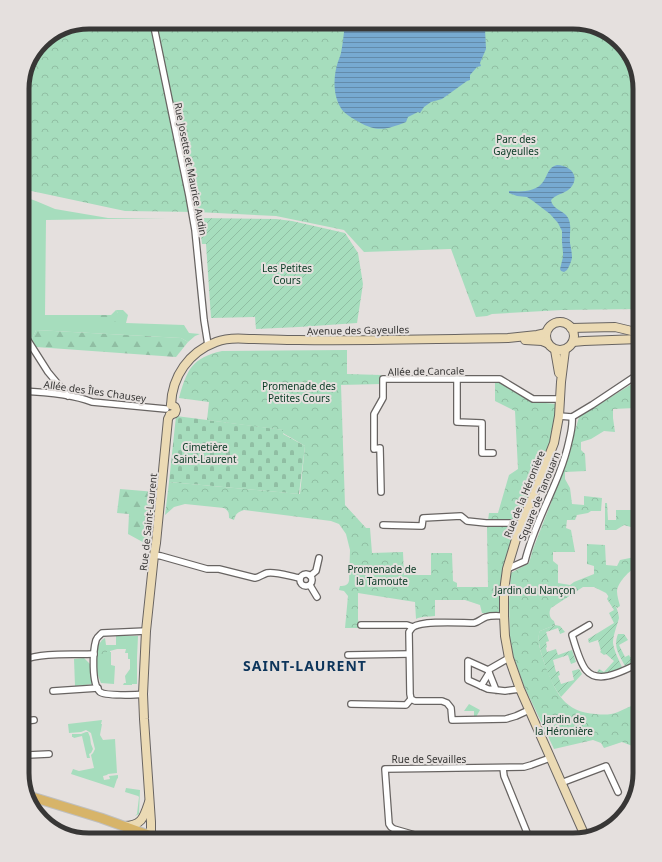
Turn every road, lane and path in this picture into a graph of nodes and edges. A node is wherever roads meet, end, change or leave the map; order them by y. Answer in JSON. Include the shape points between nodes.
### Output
{"nodes":[{"id":1,"x":154,"y":29,"type":"edge"},
{"id":2,"x":571,"y":328,"type":"junction"},
{"id":3,"x":633,"y":331,"type":"edge"},
{"id":4,"x":546,"y":333,"type":"junction"},
{"id":5,"x":508,"y":338,"type":"junction"},
{"id":6,"x":633,"y":339,"type":"edge"},
{"id":7,"x":29,"y":342,"type":"edge"},
{"id":8,"x":573,"y":342,"type":"junction"},
{"id":9,"x":547,"y":343,"type":"junction"},
{"id":10,"x":208,"y":345,"type":"junction"},
{"id":11,"x":555,"y":350,"type":"junction"},
{"id":12,"x":565,"y":350,"type":"junction"},
{"id":13,"x":633,"y":378,"type":"edge"},
{"id":14,"x":457,"y":379,"type":"junction"},
{"id":15,"x":560,"y":382,"type":"junction"},
{"id":16,"x":29,"y":392,"type":"edge"},
{"id":17,"x":68,"y":396,"type":"junction"},
{"id":18,"x":560,"y":399,"type":"junction"},
{"id":19,"x":169,"y":409,"type":"junction"},
{"id":20,"x":559,"y":416,"type":"junction"},
{"id":21,"x":572,"y":417,"type":"junction"},
{"id":22,"x":493,"y":453,"type":"dead end"},
{"id":23,"x":381,"y":492,"type":"dead end"},
{"id":24,"x":383,"y":525,"type":"dead end"},
{"id":25,"x":520,"y":526,"type":"junction"},
{"id":26,"x":154,"y":555,"type":"junction"},
{"id":27,"x":319,"y":558,"type":"dead end"},
{"id":28,"x":507,"y":569,"type":"junction"},
{"id":29,"x":310,"y":576,"type":"junction"},
{"id":30,"x":300,"y":578,"type":"junction"},
{"id":31,"x":310,"y":584,"type":"junction"},
{"id":32,"x":317,"y":597,"type":"dead end"},
{"id":33,"x":504,"y":616,"type":"junction"},
{"id":34,"x":361,"y":625,"type":"dead end"},
{"id":35,"x":589,"y":625,"type":"dead end"},
{"id":36,"x":413,"y":627,"type":"junction"},
{"id":37,"x":146,"y":631,"type":"junction"},
{"id":38,"x":94,"y":654,"type":"junction"},
{"id":39,"x":409,"y":654,"type":"junction"},
{"id":40,"x":348,"y":655,"type":"dead end"},
{"id":41,"x":29,"y":657,"type":"edge"},
{"id":42,"x":510,"y":658,"type":"junction"},
{"id":43,"x":633,"y":666,"type":"edge"},
{"id":44,"x":489,"y":672,"type":"junction"},
{"id":45,"x":481,"y":686,"type":"junction"},
{"id":46,"x":98,"y":688,"type":"junction"},
{"id":47,"x":520,"y":689,"type":"junction"},
{"id":48,"x":496,"y":690,"type":"junction"},
{"id":49,"x":53,"y":691,"type":"dead end"},
{"id":50,"x":143,"y":694,"type":"junction"},
{"id":51,"x":411,"y":699,"type":"junction"},
{"id":52,"x":351,"y":704,"type":"dead end"},
{"id":53,"x":529,"y":710,"type":"junction"},
{"id":54,"x":34,"y":720,"type":"dead end"},
{"id":55,"x":29,"y":721,"type":"edge"},
{"id":56,"x":49,"y":754,"type":"dead end"},
{"id":57,"x":29,"y":755,"type":"edge"},
{"id":58,"x":550,"y":758,"type":"junction"},
{"id":59,"x":503,"y":768,"type":"junction"},
{"id":60,"x":561,"y":783,"type":"junction"},
{"id":61,"x":618,"y":792,"type":"dead end"},
{"id":62,"x":35,"y":798,"type":"edge"},
{"id":63,"x":150,"y":800,"type":"junction"},
{"id":64,"x":128,"y":828,"type":"junction"},
{"id":65,"x":583,"y":832,"type":"edge"},
{"id":66,"x":131,"y":833,"type":"edge"},
{"id":67,"x":140,"y":833,"type":"edge"},
{"id":68,"x":152,"y":833,"type":"edge"},
{"id":69,"x":408,"y":833,"type":"edge"},
{"id":70,"x":527,"y":833,"type":"edge"}],
"edges":[{"from":1,"to":10,"type":"street","name":"Rue Josette et Maurice Audin","via":[[195,230]]},
{"from":2,"to":3,"type":"street","name":"Avenue des Gayeulles","via":[[615,327]]},
{"from":2,"to":4,"type":"street","name":"Avenue des Gayeulles","via":[[557,322],[550,326]]},
{"from":2,"to":8,"type":"street"},
{"from":4,"to":5,"type":"street","name":"Avenue des Gayeulles"},
{"from":4,"to":9,"type":"street"},
{"from":5,"to":9,"type":"street","name":"Avenue des Gayeulles"},
{"from":5,"to":10,"type":"street","name":"Avenue des Gayeulles","via":[[234,338]]},
{"from":6,"to":8,"type":"street"},
{"from":7,"to":17,"type":"street","via":[[48,372]]},
{"from":8,"to":12,"type":"street"},
{"from":9,"to":11,"type":"street"},
{"from":10,"to":19,"type":"street","name":"Rue de Saint-Laurent","via":[[191,357],[180,370],[175,380]]},
{"from":11,"to":12,"type":"street"},
{"from":11,"to":15,"type":"street","name":"Rue de la Héronière"},
{"from":12,"to":15,"type":"street","name":"Rue de la Héronière"},
{"from":13,"to":21,"type":"street"},
{"from":14,"to":18,"type":"street","name":"Allée de Cancale","via":[[500,379],[533,399]]},
{"from":14,"to":22,"type":"street","via":[[457,422],[482,423],[482,453]]},
{"from":14,"to":23,"type":"street","name":"Allée de Cancale","via":[[383,379],[383,398],[374,414],[374,449],[380,448]]},
{"from":15,"to":18,"type":"street","name":"Rue de la Héronière"},
{"from":16,"to":17,"type":"street","name":"Allée des Îles Chausey"},
{"from":17,"to":19,"type":"street","name":"Allée des Îles Chausey","via":[[92,402]]},
{"from":18,"to":20,"type":"street","name":"Rue de la Héronière"},
{"from":19,"to":26,"type":"street","name":"Rue de Saint-Laurent"},
{"from":20,"to":21,"type":"street"},
{"from":20,"to":25,"type":"street","name":"Rue de la Héronière","via":[[554,444]]},
{"from":21,"to":28,"type":"street","name":"Square de Tanouarn","via":[[567,451],[532,535],[525,561]]},
{"from":24,"to":25,"type":"street","via":[[422,526],[423,518],[461,516],[467,521],[514,523]]},
{"from":25,"to":28,"type":"street","name":"Rue de la Héronière"},
{"from":26,"to":30,"type":"street","via":[[255,578],[273,572]]},
{"from":26,"to":37,"type":"street","name":"Rue de Saint-Laurent"},
{"from":27,"to":29,"type":"street","via":[[316,571]]},
{"from":28,"to":33,"type":"street","name":"Rue de la Héronière"},
{"from":29,"to":30,"type":"street","via":[[304,574]]},
{"from":29,"to":31,"type":"street"},
{"from":30,"to":31,"type":"street","via":[[304,586]]},
{"from":31,"to":32,"type":"street"},
{"from":33,"to":36,"type":"street","via":[[486,617],[474,623],[430,623]]},
{"from":33,"to":42,"type":"street","name":"Rue de la Héronière"},
{"from":34,"to":36,"type":"street"},
{"from":35,"to":43,"type":"street","via":[[572,635],[587,671],[602,677]]},
{"from":36,"to":39,"type":"street","via":[[409,632]]},
{"from":37,"to":38,"type":"street","via":[[102,633],[97,639]]},
{"from":37,"to":50,"type":"street","name":"Rue de Saint-Laurent"},
{"from":38,"to":41,"type":"street"},
{"from":38,"to":46,"type":"street","via":[[94,675]]},
{"from":39,"to":40,"type":"street"},
{"from":39,"to":51,"type":"street"},
{"from":42,"to":44,"type":"street"},
{"from":42,"to":47,"type":"street","name":"Rue de la Héronière"},
{"from":44,"to":45,"type":"street"},
{"from":44,"to":45,"type":"street","via":[[468,661],[468,680]]},
{"from":44,"to":48,"type":"street"},
{"from":45,"to":48,"type":"street"},
{"from":46,"to":49,"type":"street"},
{"from":46,"to":50,"type":"street","via":[[105,694]]},
{"from":47,"to":48,"type":"street"},
{"from":47,"to":53,"type":"street","name":"Rue de la Héronière"},
{"from":50,"to":63,"type":"street","name":"Rue de Saint-Laurent"},
{"from":51,"to":52,"type":"street","via":[[406,705]]},
{"from":51,"to":53,"type":"street","via":[[447,703],[451,708],[452,720],[506,719]]},
{"from":53,"to":58,"type":"street","name":"Rue de la Héronière"},
{"from":54,"to":55,"type":"street"},
{"from":56,"to":57,"type":"street"},
{"from":58,"to":59,"type":"street","name":"Rue de Sevailles","via":[[524,767]]},
{"from":58,"to":60,"type":"street","name":"Rue de la Héronière"},
{"from":59,"to":69,"type":"street","name":"Rue de Sevailles","via":[[385,769],[389,824],[394,829]]},
{"from":59,"to":70,"type":"street"},
{"from":60,"to":61,"type":"street","via":[[606,766]]},
{"from":60,"to":65,"type":"street","name":"Rue de la Héronière"},
{"from":62,"to":64,"type":"main road"},
{"from":63,"to":64,"type":"street","name":"Rue de Saint-Laurent","via":[[140,822]]},
{"from":63,"to":68,"type":"street","name":"Rue de Saint-Laurent"},
{"from":64,"to":66,"type":"street"},
{"from":64,"to":67,"type":"main road"}]}
